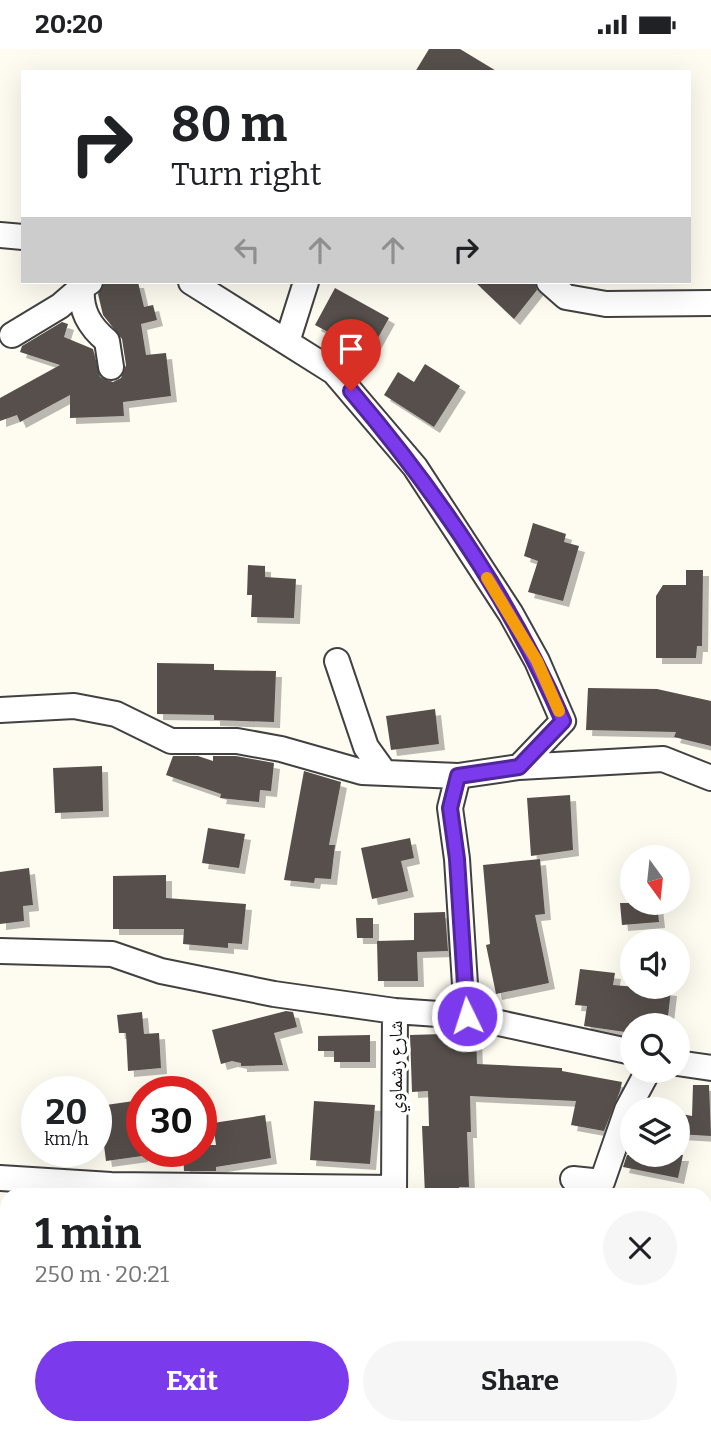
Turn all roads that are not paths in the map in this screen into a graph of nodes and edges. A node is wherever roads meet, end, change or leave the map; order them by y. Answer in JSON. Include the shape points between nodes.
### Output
{"nodes":[{"id":1,"x":0,"y":235,"type":"edge"},
{"id":2,"x":21,"y":237,"type":"edge"},
{"id":3,"x":86,"y":284,"type":"edge"},
{"id":4,"x":194,"y":284,"type":"edge"},
{"id":5,"x":305,"y":284,"type":"edge"},
{"id":6,"x":551,"y":284,"type":"edge"},
{"id":7,"x":711,"y":303,"type":"edge"},
{"id":8,"x":12,"y":335,"type":"dead end"},
{"id":9,"x":287,"y":342,"type":"junction"},
{"id":10,"x":111,"y":367,"type":"dead end"},
{"id":11,"x":337,"y":661,"type":"dead end"},
{"id":12,"x":0,"y":710,"type":"edge"},
{"id":13,"x":519,"y":767,"type":"junction"},
{"id":14,"x":384,"y":772,"type":"junction"},
{"id":15,"x":458,"y":776,"type":"junction"},
{"id":16,"x":711,"y":778,"type":"edge"},
{"id":17,"x":0,"y":951,"type":"edge"},
{"id":18,"x":396,"y":1011,"type":"junction"},
{"id":19,"x":467,"y":1016,"type":"junction"},
{"id":20,"x":620,"y":1049,"type":"edge"},
{"id":21,"x":690,"y":1065,"type":"edge"},
{"id":22,"x":711,"y":1068,"type":"edge"},
{"id":23,"x":642,"y":1083,"type":"edge"},
{"id":24,"x":0,"y":1178,"type":"edge"},
{"id":25,"x":573,"y":1179,"type":"dead end"},
{"id":26,"x":252,"y":1188,"type":"edge"},
{"id":27,"x":394,"y":1188,"type":"edge"}],
"edges":[{"from":1,"to":2,"type":"street"},
{"from":3,"to":8,"type":"street"},
{"from":3,"to":10,"type":"street","via":[[81,302],[93,330],[107,341]]},
{"from":4,"to":9,"type":"street"},
{"from":5,"to":9,"type":"street"},
{"from":6,"to":7,"type":"street","via":[[566,297],[606,304]]},
{"from":9,"to":13,"type":"street","via":[[334,372],[415,467],[512,614],[563,721]]},
{"from":11,"to":14,"type":"street","via":[[366,747]]},
{"from":12,"to":14,"type":"street","via":[[74,706],[116,715],[171,741],[237,741],[362,772]]},
{"from":13,"to":15,"type":"street"},
{"from":13,"to":16,"type":"street","via":[[663,759]]},
{"from":14,"to":15,"type":"street"},
{"from":15,"to":19,"type":"street","via":[[450,808]]},
{"from":17,"to":18,"type":"street","via":[[112,954],[161,971],[274,994]]},
{"from":18,"to":19,"type":"street","name":"شارع رشماوي"},
{"from":18,"to":27,"type":"street","name":"شارع رشماوي"},
{"from":19,"to":20,"type":"street","name":"شارع رشماوي"},
{"from":21,"to":22,"type":"street"},
{"from":23,"to":25,"type":"street","via":[[601,1182]]},
{"from":24,"to":26,"type":"street"}]}
